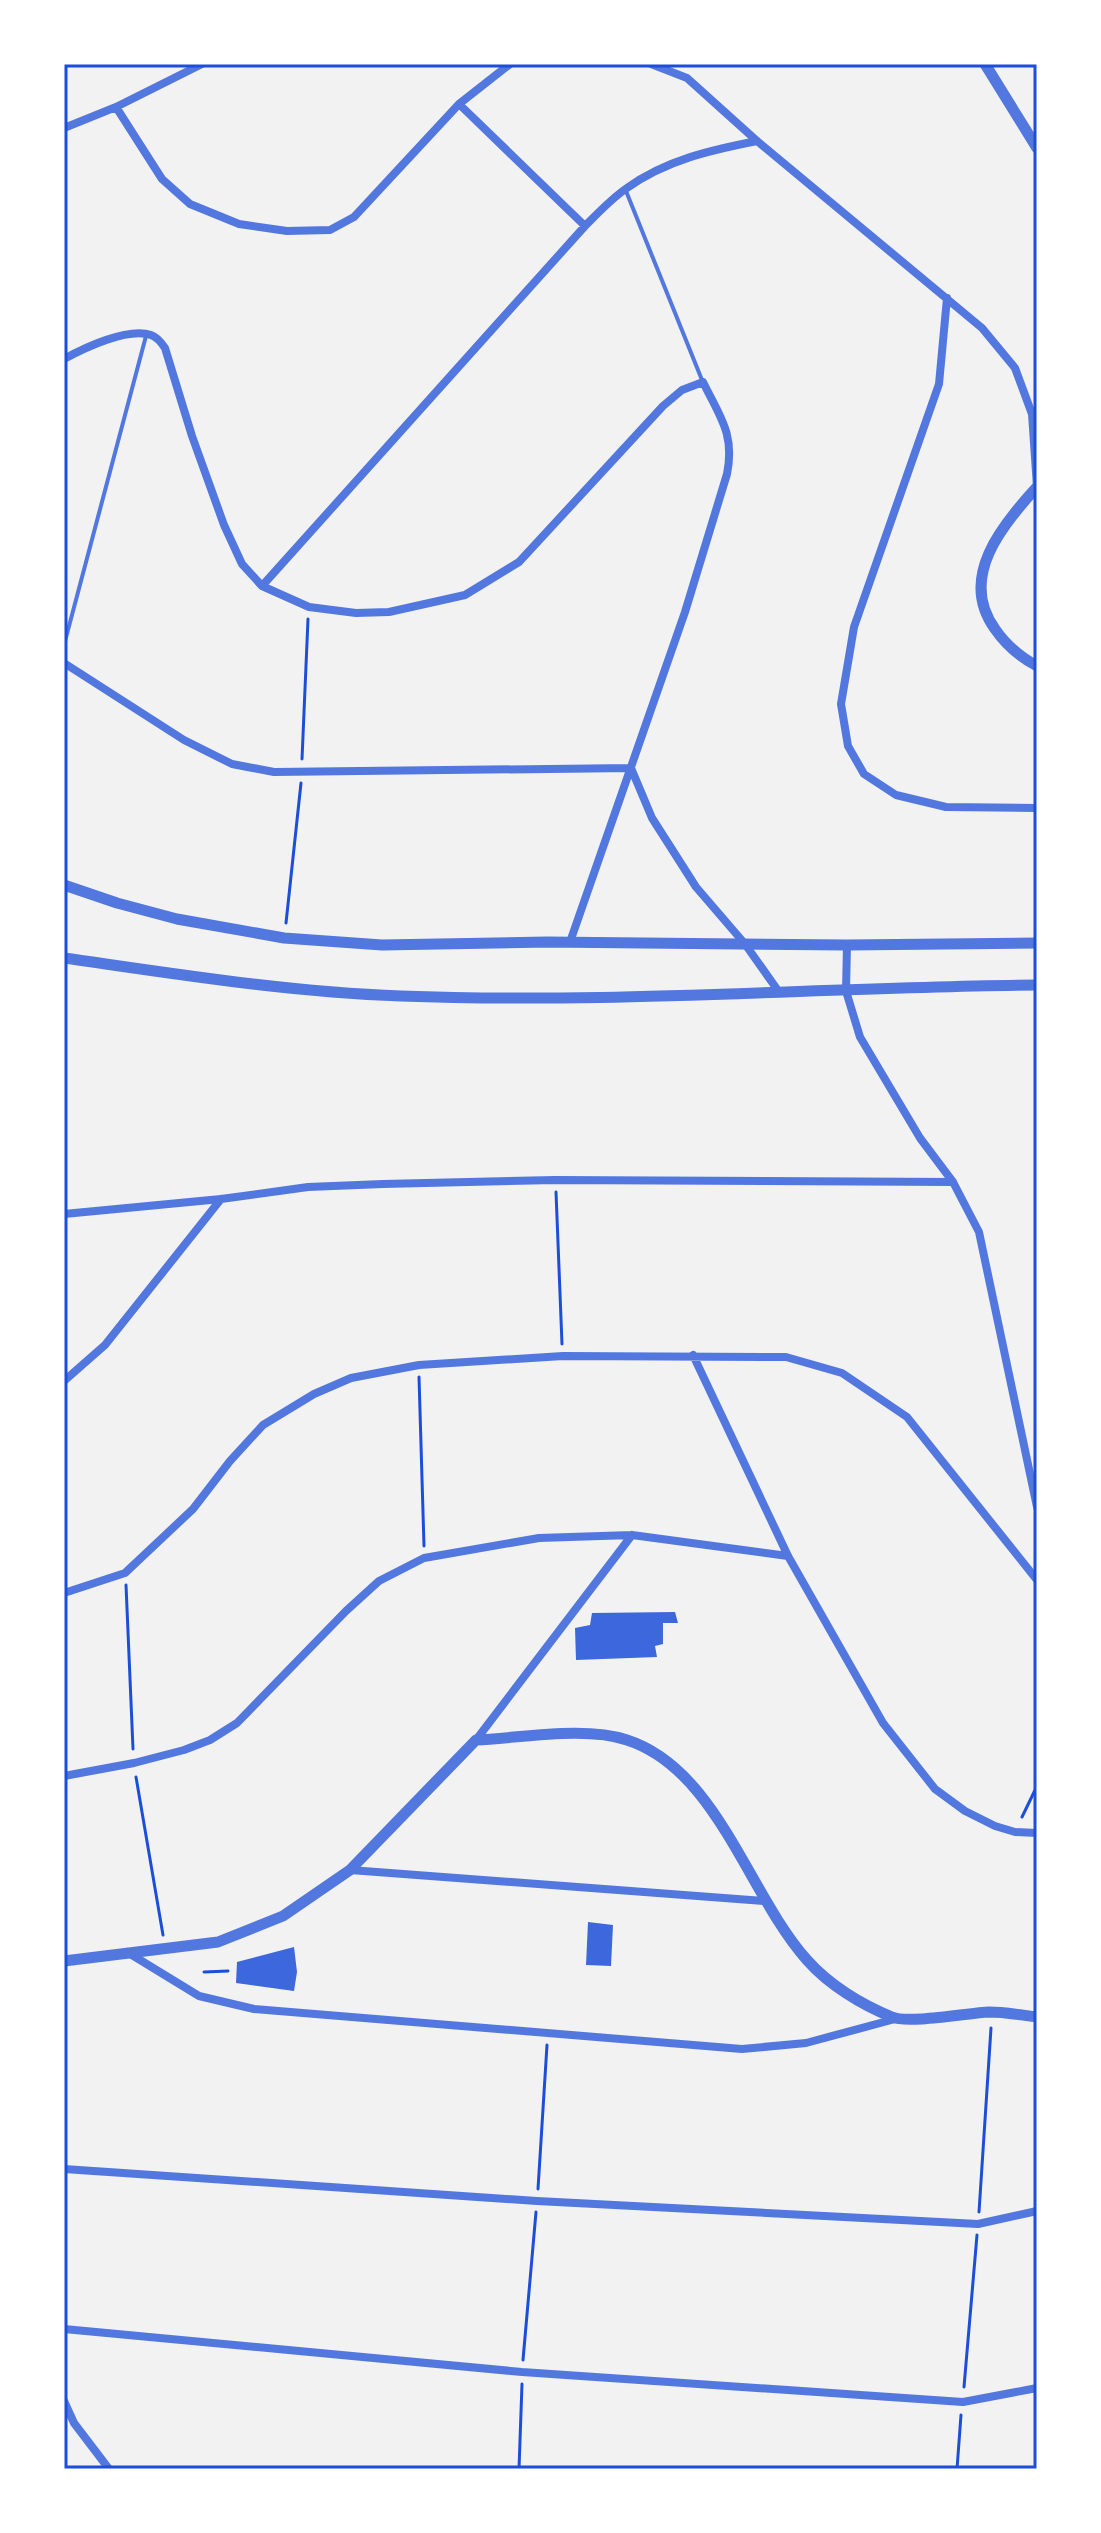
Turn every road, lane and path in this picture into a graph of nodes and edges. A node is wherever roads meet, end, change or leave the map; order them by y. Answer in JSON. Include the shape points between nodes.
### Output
{"nodes":[{"id":1,"x":202,"y":64,"type":"edge"},
{"id":2,"x":510,"y":64,"type":"edge"},
{"id":3,"x":651,"y":64,"type":"edge"},
{"id":4,"x":985,"y":64,"type":"edge"},
{"id":5,"x":459,"y":104,"type":"junction"},
{"id":6,"x":116,"y":107,"type":"junction"},
{"id":7,"x":64,"y":128,"type":"edge"},
{"id":8,"x":757,"y":141,"type":"junction"},
{"id":9,"x":1037,"y":148,"type":"edge"},
{"id":10,"x":625,"y":189,"type":"junction"},
{"id":11,"x":585,"y":226,"type":"junction"},
{"id":12,"x":947,"y":298,"type":"junction"},
{"id":13,"x":147,"y":333,"type":"junction"},
{"id":14,"x":64,"y":359,"type":"edge"},
{"id":15,"x":703,"y":382,"type":"junction"},
{"id":16,"x":1037,"y":487,"type":"edge"},
{"id":17,"x":262,"y":586,"type":"junction"},
{"id":18,"x":64,"y":645,"type":"edge"},
{"id":19,"x":64,"y":663,"type":"edge"},
{"id":20,"x":1037,"y":666,"type":"edge"},
{"id":21,"x":631,"y":768,"type":"junction"},
{"id":22,"x":1037,"y":808,"type":"edge"},
{"id":23,"x":64,"y":885,"type":"edge"},
{"id":24,"x":570,"y":942,"type":"junction"},
{"id":25,"x":1037,"y":943,"type":"edge"},
{"id":26,"x":745,"y":944,"type":"junction"},
{"id":27,"x":847,"y":945,"type":"junction"},
{"id":28,"x":64,"y":958,"type":"edge"},
{"id":29,"x":1037,"y":985,"type":"edge"},
{"id":30,"x":846,"y":991,"type":"junction"},
{"id":31,"x":779,"y":992,"type":"junction"},
{"id":32,"x":555,"y":1180,"type":"junction"},
{"id":33,"x":953,"y":1182,"type":"junction"},
{"id":34,"x":221,"y":1199,"type":"junction"},
{"id":35,"x":64,"y":1214,"type":"edge"},
{"id":36,"x":693,"y":1355,"type":"junction"},
{"id":37,"x":563,"y":1356,"type":"junction"},
{"id":38,"x":419,"y":1365,"type":"junction"},
{"id":39,"x":64,"y":1381,"type":"edge"},
{"id":40,"x":1037,"y":1507,"type":"edge"},
{"id":41,"x":632,"y":1535,"type":"junction"},
{"id":42,"x":788,"y":1556,"type":"junction"},
{"id":43,"x":424,"y":1558,"type":"junction"},
{"id":44,"x":125,"y":1573,"type":"junction"},
{"id":45,"x":1037,"y":1580,"type":"edge"},
{"id":46,"x":64,"y":1593,"type":"edge"},
{"id":47,"x":476,"y":1740,"type":"junction"},
{"id":48,"x":134,"y":1763,"type":"junction"},
{"id":49,"x":64,"y":1776,"type":"edge"},
{"id":50,"x":1037,"y":1786,"type":"edge"},
{"id":51,"x":1015,"y":1832,"type":"junction"},
{"id":52,"x":1037,"y":1833,"type":"edge"},
{"id":53,"x":350,"y":1870,"type":"junction"},
{"id":54,"x":764,"y":1901,"type":"junction"},
{"id":55,"x":165,"y":1949,"type":"junction"},
{"id":56,"x":127,"y":1952,"type":"junction"},
{"id":57,"x":64,"y":1961,"type":"edge"},
{"id":58,"x":228,"y":1971,"type":"dead end"},
{"id":59,"x":204,"y":1972,"type":"dead end"},
{"id":60,"x":992,"y":2012,"type":"junction"},
{"id":61,"x":1037,"y":2017,"type":"edge"},
{"id":62,"x":896,"y":2019,"type":"junction"},
{"id":63,"x":547,"y":2032,"type":"junction"},
{"id":64,"x":64,"y":2169,"type":"edge"},
{"id":65,"x":537,"y":2201,"type":"junction"},
{"id":66,"x":1037,"y":2211,"type":"edge"},
{"id":67,"x":978,"y":2224,"type":"junction"},
{"id":68,"x":64,"y":2329,"type":"edge"},
{"id":69,"x":522,"y":2372,"type":"junction"},
{"id":70,"x":1037,"y":2388,"type":"edge"},
{"id":71,"x":64,"y":2401,"type":"edge"},
{"id":72,"x":963,"y":2402,"type":"junction"},
{"id":73,"x":109,"y":2469,"type":"edge"},
{"id":74,"x":519,"y":2469,"type":"edge"},
{"id":75,"x":957,"y":2469,"type":"edge"}],
"edges":[{"from":1,"to":6,"type":"street"},
{"from":2,"to":5,"type":"street"},
{"from":3,"to":8,"type":"street","via":[[687,78]]},
{"from":4,"to":9,"type":"street"},
{"from":5,"to":6,"type":"street","via":[[354,217],[330,230],[287,231],[239,224],[190,204],[162,179]]},
{"from":5,"to":11,"type":"street"},
{"from":6,"to":7,"type":"street"},
{"from":8,"to":10,"type":"street","via":[[687,157]]},
{"from":8,"to":12,"type":"street"},
{"from":10,"to":11,"type":"street"},
{"from":10,"to":15,"type":"lane"},
{"from":11,"to":17,"type":"street"},
{"from":12,"to":16,"type":"street","via":[[982,328],[1015,368],[1032,414]]},
{"from":12,"to":22,"type":"street","via":[[939,384],[854,627],[841,704],[848,746],[864,774],[896,795],[946,807]]},
{"from":13,"to":14,"type":"street","via":[[126,334]]},
{"from":13,"to":17,"type":"street","via":[[165,348],[224,525],[242,564]]},
{"from":13,"to":18,"type":"lane"},
{"from":15,"to":17,"type":"street","via":[[663,406],[519,562],[465,595],[389,612],[356,613],[309,607]]},
{"from":15,"to":21,"type":"street","via":[[728,432],[730,463]]},
{"from":16,"to":20,"type":"street","via":[[987,555],[979,586],[984,613],[997,631],[1009,647]]},
{"from":19,"to":21,"type":"street","via":[[184,740],[232,764],[274,772]]},
{"from":21,"to":24,"type":"street"},
{"from":21,"to":26,"type":"street","via":[[652,818],[688,875]]},
{"from":23,"to":24,"type":"street","via":[[177,919],[284,938],[382,945]]},
{"from":24,"to":26,"type":"street"},
{"from":25,"to":27,"type":"street"},
{"from":26,"to":27,"type":"street"},
{"from":26,"to":31,"type":"street"},
{"from":27,"to":30,"type":"street"},
{"from":28,"to":31,"type":"street","via":[[309,991],[403,996]]},
{"from":29,"to":30,"type":"street"},
{"from":30,"to":31,"type":"street"},
{"from":30,"to":33,"type":"street","via":[[860,1037],[920,1138]]},
{"from":32,"to":33,"type":"street"},
{"from":32,"to":34,"type":"street","via":[[308,1187]]},
{"from":32,"to":37,"type":"path"},
{"from":33,"to":40,"type":"street","via":[[979,1232]]},
{"from":34,"to":35,"type":"street"},
{"from":34,"to":39,"type":"street","via":[[105,1345]]},
{"from":36,"to":37,"type":"street"},
{"from":36,"to":42,"type":"street"},
{"from":36,"to":45,"type":"street","via":[[786,1357],[842,1373],[907,1417]]},
{"from":37,"to":38,"type":"street"},
{"from":38,"to":43,"type":"path"},
{"from":38,"to":44,"type":"street","via":[[351,1378],[263,1425],[193,1509]]},
{"from":41,"to":42,"type":"street"},
{"from":41,"to":43,"type":"street","via":[[539,1538]]},
{"from":41,"to":47,"type":"street"},
{"from":42,"to":51,"type":"street","via":[[883,1723],[935,1789],[965,1811]]},
{"from":43,"to":48,"type":"street","via":[[379,1581],[237,1723],[210,1740]]},
{"from":44,"to":46,"type":"street"},
{"from":44,"to":48,"type":"path"},
{"from":47,"to":53,"type":"street"},
{"from":47,"to":54,"type":"street","via":[[604,1735],[649,1748],[707,1802]]},
{"from":48,"to":49,"type":"street"},
{"from":48,"to":55,"type":"path"},
{"from":50,"to":51,"type":"path"},
{"from":51,"to":52,"type":"street"},
{"from":53,"to":54,"type":"street"},
{"from":53,"to":55,"type":"street","via":[[283,1916],[218,1942]]},
{"from":54,"to":62,"type":"street","via":[[808,1961],[841,1990]]},
{"from":55,"to":56,"type":"street"},
{"from":56,"to":57,"type":"street"},
{"from":56,"to":63,"type":"street","via":[[199,1996],[254,2009]]},
{"from":58,"to":59,"type":"path"},
{"from":60,"to":61,"type":"street"},
{"from":60,"to":62,"type":"street"},
{"from":60,"to":67,"type":"path"},
{"from":62,"to":63,"type":"street","via":[[806,2043],[742,2049]]},
{"from":63,"to":65,"type":"path"},
{"from":64,"to":65,"type":"street"},
{"from":65,"to":67,"type":"street"},
{"from":65,"to":69,"type":"path"},
{"from":66,"to":67,"type":"street"},
{"from":67,"to":72,"type":"path"},
{"from":68,"to":69,"type":"street"},
{"from":69,"to":72,"type":"street"},
{"from":69,"to":74,"type":"path"},
{"from":70,"to":72,"type":"street"},
{"from":71,"to":73,"type":"street"},
{"from":72,"to":75,"type":"path"}]}
